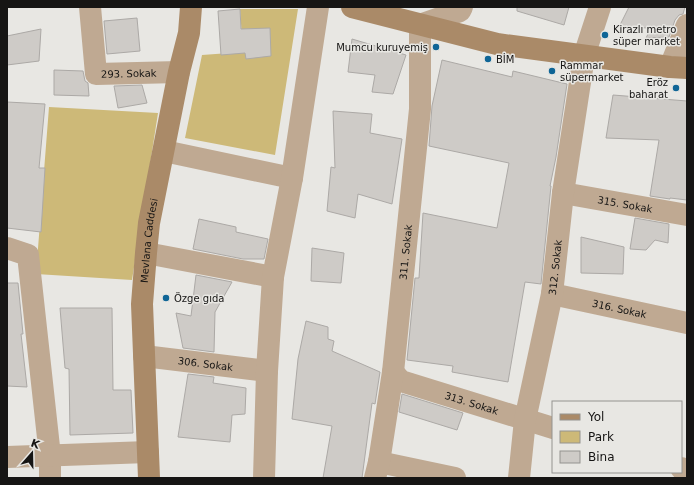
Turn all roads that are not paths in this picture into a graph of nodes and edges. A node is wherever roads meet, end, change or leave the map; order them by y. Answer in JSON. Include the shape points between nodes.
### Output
{"nodes":[{"id":1,"x":90,"y":7,"type":"edge"},
{"id":2,"x":191,"y":7,"type":"edge"},
{"id":3,"x":318,"y":7,"type":"edge"},
{"id":4,"x":352,"y":7,"type":"edge"},
{"id":5,"x":462,"y":7,"type":"edge"},
{"id":6,"x":600,"y":7,"type":"edge"},
{"id":7,"x":420,"y":25,"type":"junction"},
{"id":8,"x":687,"y":25,"type":"edge"},
{"id":9,"x":584,"y":56,"type":"junction"},
{"id":10,"x":679,"y":67,"type":"edge"},
{"id":11,"x":179,"y":72,"type":"junction"},
{"id":12,"x":164,"y":152,"type":"junction"},
{"id":13,"x":292,"y":178,"type":"junction"},
{"id":14,"x":563,"y":193,"type":"junction"},
{"id":15,"x":687,"y":215,"type":"edge"},
{"id":16,"x":7,"y":248,"type":"edge"},
{"id":17,"x":146,"y":253,"type":"junction"},
{"id":18,"x":273,"y":277,"type":"junction"},
{"id":19,"x":552,"y":294,"type":"junction"},
{"id":20,"x":687,"y":323,"type":"edge"},
{"id":21,"x":144,"y":356,"type":"junction"},
{"id":22,"x":267,"y":371,"type":"junction"},
{"id":23,"x":393,"y":372,"type":"junction"},
{"id":24,"x":525,"y":420,"type":"junction"},
{"id":25,"x":552,"y":428,"type":"edge"},
{"id":26,"x":148,"y":452,"type":"junction"},
{"id":27,"x":50,"y":456,"type":"junction"},
{"id":28,"x":7,"y":457,"type":"edge"},
{"id":29,"x":377,"y":470,"type":"edge"},
{"id":30,"x":50,"y":478,"type":"edge"},
{"id":31,"x":149,"y":478,"type":"edge"},
{"id":32,"x":264,"y":478,"type":"edge"},
{"id":33,"x":455,"y":478,"type":"edge"},
{"id":34,"x":519,"y":478,"type":"edge"}],
"edges":[{"from":1,"to":11,"type":"street","name":"293. Sokak","via":[[96,74]]},
{"from":2,"to":11,"type":"street","name":"Mevlana Caddesi","via":[[190,34]]},
{"from":3,"to":13,"type":"street"},
{"from":4,"to":7,"type":"street"},
{"from":5,"to":7,"type":"street","via":[[460,11]]},
{"from":6,"to":9,"type":"street","name":"312. Sokak"},
{"from":7,"to":9,"type":"street","via":[[497,44]]},
{"from":7,"to":23,"type":"street","name":"311. Sokak","via":[[420,109]]},
{"from":8,"to":10,"type":"street"},
{"from":9,"to":10,"type":"street"},
{"from":9,"to":14,"type":"street","name":"312. Sokak"},
{"from":11,"to":12,"type":"street","name":"Mevlana Caddesi"},
{"from":12,"to":13,"type":"street"},
{"from":12,"to":17,"type":"street","name":"Mevlana Caddesi","via":[[149,223]]},
{"from":13,"to":18,"type":"street"},
{"from":14,"to":15,"type":"street","name":"315. Sokak"},
{"from":14,"to":19,"type":"street","name":"312. Sokak"},
{"from":16,"to":27,"type":"street","via":[[28,255]]},
{"from":17,"to":18,"type":"street"},
{"from":17,"to":21,"type":"street","name":"Mevlana Caddesi","via":[[142,304]]},
{"from":18,"to":22,"type":"street"},
{"from":19,"to":20,"type":"street","name":"316. Sokak"},
{"from":19,"to":24,"type":"street","name":"312. Sokak"},
{"from":21,"to":22,"type":"street","name":"306. Sokak"},
{"from":21,"to":26,"type":"street","name":"Mevlana Caddesi"},
{"from":22,"to":32,"type":"street"},
{"from":23,"to":24,"type":"street","name":"313. Sokak","via":[[402,381]]},
{"from":23,"to":29,"type":"street","name":"311. Sokak"},
{"from":24,"to":25,"type":"street","name":"313. Sokak"},
{"from":24,"to":34,"type":"street","name":"312. Sokak"},
{"from":26,"to":27,"type":"street"},
{"from":26,"to":31,"type":"street","name":"Mevlana Caddesi"},
{"from":27,"to":28,"type":"street"},
{"from":27,"to":30,"type":"street"},
{"from":29,"to":33,"type":"street"}]}
